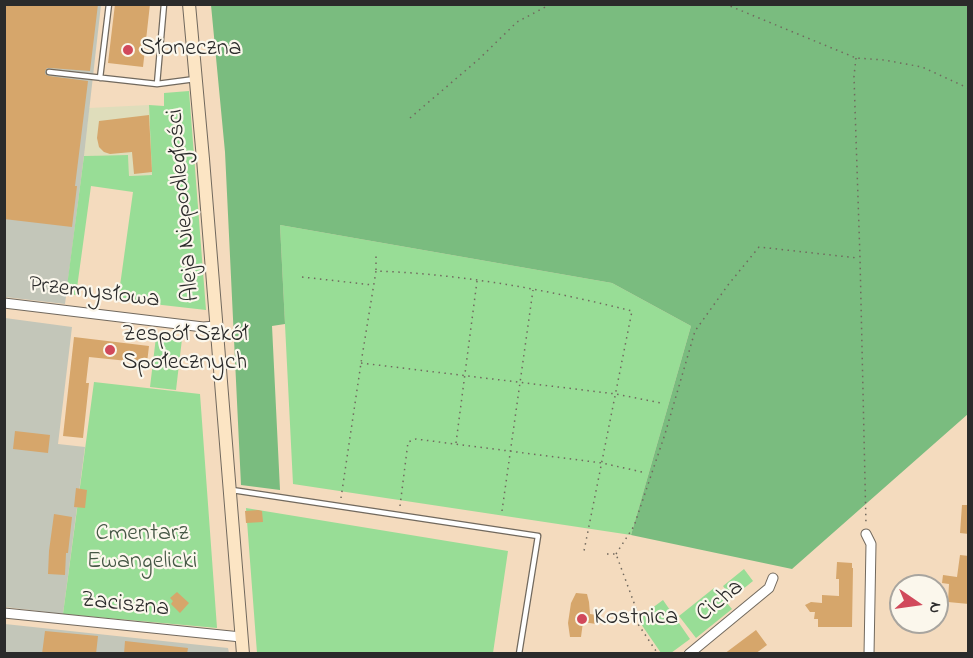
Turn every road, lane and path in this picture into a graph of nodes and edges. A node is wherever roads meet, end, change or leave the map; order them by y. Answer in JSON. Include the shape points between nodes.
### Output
{"nodes":[{"id":1,"x":109,"y":4,"type":"edge"},
{"id":2,"x":164,"y":4,"type":"edge"},
{"id":3,"x":189,"y":4,"type":"edge"},
{"id":4,"x":551,"y":4,"type":"edge"},
{"id":5,"x":725,"y":4,"type":"edge"},
{"id":6,"x":856,"y":58,"type":"junction"},
{"id":7,"x":49,"y":72,"type":"dead end"},
{"id":8,"x":100,"y":78,"type":"junction"},
{"id":9,"x":195,"y":79,"type":"junction"},
{"id":10,"x":157,"y":84,"type":"junction"},
{"id":11,"x":969,"y":88,"type":"edge"},
{"id":12,"x":410,"y":118,"type":"dead end"},
{"id":13,"x":376,"y":252,"type":"dead end"},
{"id":14,"x":860,"y":258,"type":"junction"},
{"id":15,"x":376,"y":271,"type":"junction"},
{"id":16,"x":302,"y":277,"type":"dead end"},
{"id":17,"x":478,"y":280,"type":"junction"},
{"id":18,"x":374,"y":285,"type":"junction"},
{"id":19,"x":533,"y":290,"type":"junction"},
{"id":20,"x":4,"y":303,"type":"edge"},
{"id":21,"x":216,"y":326,"type":"junction"},
{"id":22,"x":361,"y":363,"type":"junction"},
{"id":23,"x":465,"y":376,"type":"junction"},
{"id":24,"x":520,"y":382,"type":"junction"},
{"id":25,"x":616,"y":394,"type":"junction"},
{"id":26,"x":661,"y":403,"type":"dead end"},
{"id":27,"x":456,"y":444,"type":"junction"},
{"id":28,"x":510,"y":451,"type":"junction"},
{"id":29,"x":602,"y":463,"type":"junction"},
{"id":30,"x":642,"y":471,"type":"dead end"},
{"id":31,"x":230,"y":490,"type":"junction"},
{"id":32,"x":340,"y":506,"type":"junction"},
{"id":33,"x":502,"y":511,"type":"dead end"},
{"id":34,"x":398,"y":516,"type":"junction"},
{"id":35,"x":866,"y":534,"type":"joint"},
{"id":36,"x":584,"y":551,"type":"dead end"},
{"id":37,"x":607,"y":554,"type":"dead end"},
{"id":38,"x":616,"y":554,"type":"junction"},
{"id":39,"x":773,"y":578,"type":"dead end"},
{"id":40,"x":4,"y":613,"type":"edge"},
{"id":41,"x":241,"y":637,"type":"junction"},
{"id":42,"x":243,"y":654,"type":"edge"},
{"id":43,"x":519,"y":654,"type":"edge"},
{"id":44,"x":658,"y":654,"type":"edge"},
{"id":45,"x":689,"y":654,"type":"edge"},
{"id":46,"x":869,"y":654,"type":"edge"}],
"edges":[{"from":1,"to":8,"type":"lane"},
{"from":2,"to":10,"type":"lane"},
{"from":3,"to":9,"type":"main road","name":"Aleja Niepodległości"},
{"from":4,"to":12,"type":"path","via":[[517,22]]},
{"from":5,"to":6,"type":"path"},
{"from":6,"to":11,"type":"path","via":[[922,68]]},
{"from":6,"to":14,"type":"path"},
{"from":7,"to":8,"type":"lane"},
{"from":8,"to":10,"type":"lane"},
{"from":9,"to":10,"type":"lane"},
{"from":9,"to":21,"type":"main road","name":"Aleja Niepodległości"},
{"from":13,"to":15,"type":"path"},
{"from":14,"to":35,"type":"path"},
{"from":14,"to":38,"type":"path","via":[[759,247],[695,331],[634,526]]},
{"from":15,"to":17,"type":"path"},
{"from":15,"to":18,"type":"path"},
{"from":16,"to":18,"type":"path"},
{"from":17,"to":19,"type":"path"},
{"from":17,"to":23,"type":"path"},
{"from":18,"to":22,"type":"path"},
{"from":19,"to":24,"type":"path"},
{"from":19,"to":25,"type":"path","via":[[632,311]]},
{"from":20,"to":21,"type":"street","name":"Przemysłowa"},
{"from":21,"to":31,"type":"main road","name":"Aleja Niepodległości"},
{"from":22,"to":23,"type":"path"},
{"from":22,"to":32,"type":"path"},
{"from":23,"to":24,"type":"path"},
{"from":23,"to":27,"type":"path"},
{"from":24,"to":25,"type":"path"},
{"from":24,"to":28,"type":"path"},
{"from":25,"to":26,"type":"path"},
{"from":25,"to":29,"type":"path"},
{"from":27,"to":28,"type":"path"},
{"from":27,"to":34,"type":"path","via":[[416,439],[408,442]]},
{"from":28,"to":29,"type":"path"},
{"from":28,"to":33,"type":"path"},
{"from":29,"to":30,"type":"path"},
{"from":29,"to":36,"type":"path"},
{"from":31,"to":32,"type":"lane"},
{"from":31,"to":41,"type":"main road","name":"Aleja Niepodległości"},
{"from":32,"to":34,"type":"lane"},
{"from":34,"to":43,"type":"lane","via":[[538,536]]},
{"from":35,"to":46,"type":"street","via":[[871,544]]},
{"from":37,"to":38,"type":"path"},
{"from":38,"to":44,"type":"path","via":[[637,611],[636,621]]},
{"from":39,"to":45,"type":"street","name":"Cicha","via":[[769,588]]},
{"from":40,"to":41,"type":"street","name":"Zaciszna"},
{"from":41,"to":42,"type":"main road","name":"Aleja Niepodległości"}]}
